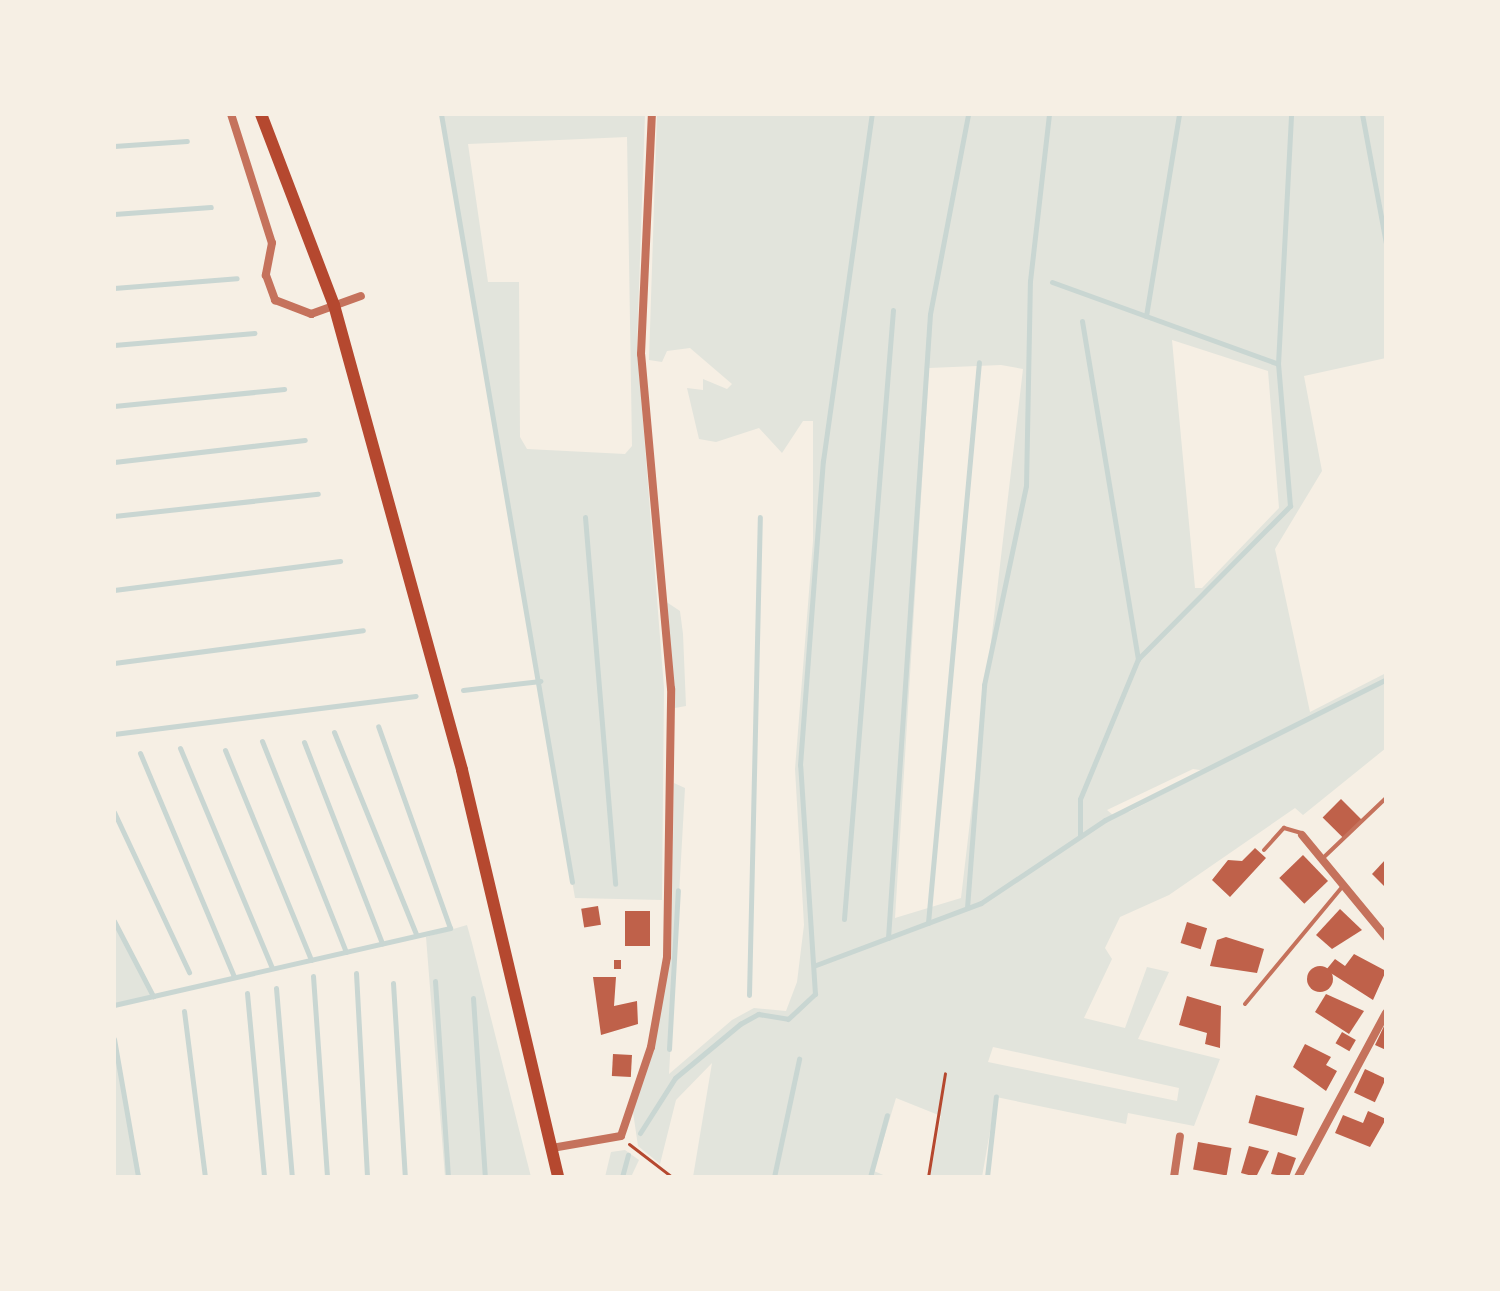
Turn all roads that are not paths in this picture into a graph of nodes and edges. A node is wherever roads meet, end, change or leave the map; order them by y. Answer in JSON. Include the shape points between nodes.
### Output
{"nodes":[{"id":1,"x":231,"y":114,"type":"edge"},
{"id":2,"x":261,"y":114,"type":"edge"},
{"id":3,"x":652,"y":114,"type":"edge"},
{"id":4,"x":361,"y":296,"type":"dead end"},
{"id":5,"x":334,"y":305,"type":"junction"},
{"id":6,"x":1386,"y":798,"type":"edge"},
{"id":7,"x":1302,"y":835,"type":"joint"},
{"id":8,"x":1264,"y":850,"type":"dead end"},
{"id":9,"x":1323,"y":858,"type":"junction"},
{"id":10,"x":1345,"y":884,"type":"junction"},
{"id":11,"x":1384,"y":930,"type":"edge"},
{"id":12,"x":1245,"y":1004,"type":"dead end"},
{"id":13,"x":1386,"y":1013,"type":"edge"},
{"id":14,"x":1180,"y":1136,"type":"dead end"},
{"id":15,"x":552,"y":1148,"type":"junction"},
{"id":16,"x":558,"y":1177,"type":"edge"},
{"id":17,"x":1174,"y":1177,"type":"edge"},
{"id":18,"x":1298,"y":1177,"type":"edge"}],
"edges":[{"from":1,"to":5,"type":"street","via":[[272,243],[266,275],[275,300],[311,314]]},
{"from":2,"to":5,"type":"main road"},
{"from":3,"to":15,"type":"street","via":[[641,354],[671,689],[667,957],[651,1047],[621,1136]]},
{"from":4,"to":5,"type":"street"},
{"from":5,"to":15,"type":"main road","via":[[462,770]]},
{"from":6,"to":9,"type":"lane"},
{"from":7,"to":8,"type":"lane","via":[[1284,828]]},
{"from":7,"to":9,"type":"street"},
{"from":9,"to":10,"type":"street"},
{"from":10,"to":11,"type":"street"},
{"from":10,"to":12,"type":"lane"},
{"from":13,"to":18,"type":"street"},
{"from":14,"to":17,"type":"street"},
{"from":15,"to":16,"type":"main road"}]}
